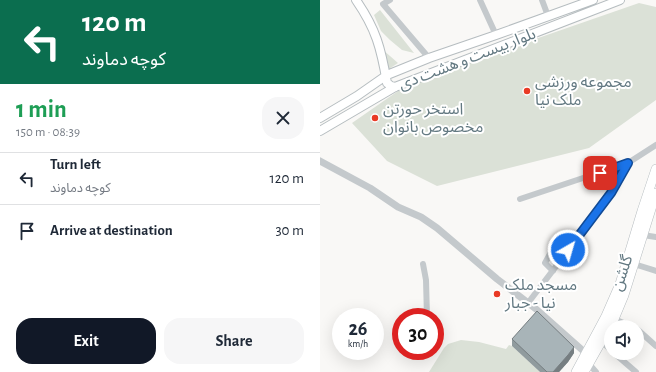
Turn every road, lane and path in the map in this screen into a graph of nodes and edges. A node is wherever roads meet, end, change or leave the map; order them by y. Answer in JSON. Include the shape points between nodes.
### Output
{"nodes":[{"id":1,"x":356,"y":0,"type":"edge"},
{"id":2,"x":390,"y":0,"type":"edge"},
{"id":3,"x":480,"y":0,"type":"edge"},
{"id":4,"x":542,"y":0,"type":"edge"},
{"id":5,"x":593,"y":0,"type":"edge"},
{"id":6,"x":620,"y":0,"type":"edge"},
{"id":7,"x":548,"y":16,"type":"junction"},
{"id":8,"x":496,"y":35,"type":"junction"},
{"id":9,"x":502,"y":45,"type":"junction"},
{"id":10,"x":429,"y":58,"type":"junction"},
{"id":11,"x":407,"y":67,"type":"junction"},
{"id":12,"x":387,"y":75,"type":"junction"},
{"id":13,"x":414,"y":79,"type":"junction"},
{"id":14,"x":395,"y":87,"type":"junction"},
{"id":15,"x":357,"y":96,"type":"junction"},
{"id":16,"x":363,"y":105,"type":"junction"},
{"id":17,"x":320,"y":118,"type":"edge"},
{"id":18,"x":320,"y":131,"type":"edge"},
{"id":19,"x":656,"y":145,"type":"edge"},
{"id":20,"x":320,"y":161,"type":"edge"},
{"id":21,"x":628,"y":163,"type":"junction"},
{"id":22,"x":656,"y":169,"type":"edge"},
{"id":23,"x":656,"y":193,"type":"edge"},
{"id":24,"x":520,"y":200,"type":"dead end"},
{"id":25,"x":643,"y":236,"type":"junction"},
{"id":26,"x":656,"y":236,"type":"edge"},
{"id":27,"x":556,"y":243,"type":"dead end"},
{"id":28,"x":423,"y":264,"type":"dead end"},
{"id":29,"x":634,"y":264,"type":"junction"},
{"id":30,"x":553,"y":271,"type":"junction"},
{"id":31,"x":656,"y":271,"type":"edge"},
{"id":32,"x":528,"y":303,"type":"junction"},
{"id":33,"x":426,"y":308,"type":"edge"},
{"id":34,"x":614,"y":319,"type":"joint"},
{"id":35,"x":644,"y":335,"type":"edge"},
{"id":36,"x":602,"y":342,"type":"joint"},
{"id":37,"x":656,"y":346,"type":"edge"},
{"id":38,"x":622,"y":360,"type":"edge"},
{"id":39,"x":588,"y":362,"type":"edge"},
{"id":40,"x":576,"y":372,"type":"edge"},
{"id":41,"x":596,"y":372,"type":"edge"},
{"id":42,"x":636,"y":372,"type":"edge"}],
"edges":[{"from":1,"to":12,"type":"main road","via":[[376,35]]},
{"from":2,"to":10,"type":"street","via":[[383,4]]},
{"from":3,"to":8,"type":"street"},
{"from":4,"to":7,"type":"street"},
{"from":5,"to":7,"type":"main road","name":"بلوار بیست و هشت دی"},
{"from":6,"to":9,"type":"main road","name":"بلوار بیست و هشت دی"},
{"from":7,"to":8,"type":"main road","name":"بلوار بیست و هشت دی"},
{"from":8,"to":9,"type":"main road","via":[[496,42]]},
{"from":8,"to":10,"type":"main road","name":"بلوار بیست و هشت دی"},
{"from":9,"to":13,"type":"main road","name":"بلوار بیست و هشت دی"},
{"from":10,"to":11,"type":"main road","name":"بلوار بیست و هشت دی"},
{"from":11,"to":12,"type":"main road","name":"بلوار بیست و هشت دی"},
{"from":11,"to":13,"type":"main road","via":[[415,72]]},
{"from":12,"to":14,"type":"main road","via":[[387,83]]},
{"from":12,"to":15,"type":"main road","name":"بلوار بیست و هشت دی"},
{"from":13,"to":14,"type":"main road","name":"بلوار بیست و هشت دی"},
{"from":14,"to":16,"type":"main road","name":"بلوار بیست و هشت دی"},
{"from":15,"to":16,"type":"main road"},
{"from":15,"to":17,"type":"main road","name":"بلوار بیست و هشت دی"},
{"from":16,"to":18,"type":"main road","name":"بلوار بیست و هشت دی"},
{"from":19,"to":21,"type":"street"},
{"from":20,"to":32,"type":"street","via":[[421,217]]},
{"from":21,"to":24,"type":"street"},
{"from":21,"to":30,"type":"street","via":[[611,193]]},
{"from":22,"to":39,"type":"main road","name":"گلشن","via":[[620,284]]},
{"from":23,"to":25,"type":"main road","name":"گلشن"},
{"from":25,"to":26,"type":"street"},
{"from":25,"to":29,"type":"main road","name":"گلشن"},
{"from":27,"to":30,"type":"street","via":[[544,263]]},
{"from":28,"to":33,"type":"street"},
{"from":29,"to":31,"type":"street"},
{"from":29,"to":34,"type":"main road","name":"گلشن"},
{"from":30,"to":32,"type":"street"},
{"from":32,"to":39,"type":"street"},
{"from":34,"to":36,"type":"main road","name":"گلشن"},
{"from":35,"to":37,"type":"street"},
{"from":36,"to":39,"type":"main road","name":"گلشن"},
{"from":38,"to":42,"type":"street"},
{"from":39,"to":40,"type":"main road","name":"گلشن"},
{"from":39,"to":41,"type":"street"}]}
